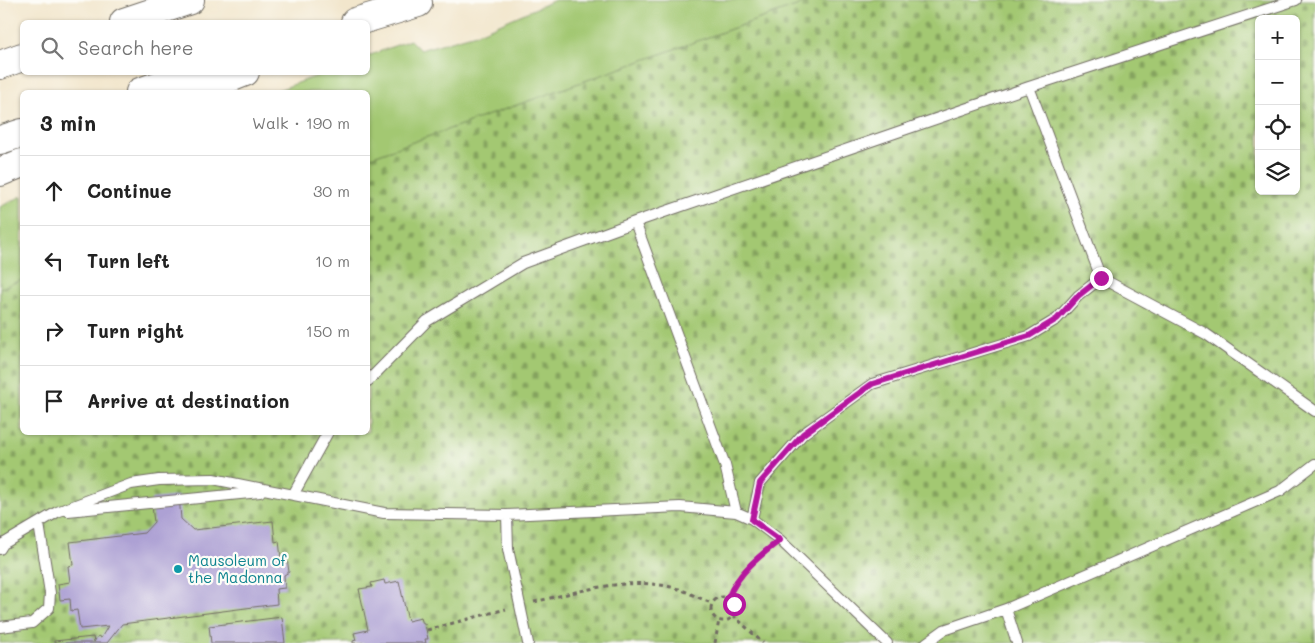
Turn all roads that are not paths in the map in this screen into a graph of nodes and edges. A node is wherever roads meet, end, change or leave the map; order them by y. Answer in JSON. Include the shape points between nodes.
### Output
{"nodes":[{"id":1,"x":190,"y":0,"type":"edge"},
{"id":2,"x":1296,"y":0,"type":"edge"},
{"id":3,"x":422,"y":2,"type":"edge"},
{"id":4,"x":130,"y":20,"type":"edge"},
{"id":5,"x":362,"y":20,"type":"edge"},
{"id":6,"x":370,"y":22,"type":"edge"},
{"id":7,"x":20,"y":58,"type":"edge"},
{"id":8,"x":0,"y":65,"type":"edge"},
{"id":9,"x":188,"y":75,"type":"edge"},
{"id":10,"x":238,"y":75,"type":"edge"},
{"id":11,"x":1029,"y":87,"type":"junction"},
{"id":12,"x":146,"y":90,"type":"edge"},
{"id":13,"x":200,"y":90,"type":"edge"},
{"id":14,"x":20,"y":134,"type":"edge"},
{"id":15,"x":0,"y":140,"type":"edge"},
{"id":16,"x":20,"y":164,"type":"edge"},
{"id":17,"x":0,"y":172,"type":"edge"},
{"id":18,"x":636,"y":222,"type":"junction"},
{"id":19,"x":1101,"y":278,"type":"junction"},
{"id":20,"x":370,"y":379,"type":"edge"},
{"id":21,"x":1315,"y":412,"type":"edge"},
{"id":22,"x":326,"y":435,"type":"edge"},
{"id":23,"x":1315,"y":464,"type":"edge"},
{"id":24,"x":273,"y":491,"type":"junction"},
{"id":25,"x":293,"y":495,"type":"junction"},
{"id":26,"x":57,"y":512,"type":"junction"},
{"id":27,"x":736,"y":512,"type":"junction"},
{"id":28,"x":507,"y":515,"type":"junction"},
{"id":29,"x":752,"y":520,"type":"junction"},
{"id":30,"x":39,"y":524,"type":"junction"},
{"id":31,"x":0,"y":549,"type":"edge"},
{"id":32,"x":1006,"y":609,"type":"junction"},
{"id":33,"x":0,"y":627,"type":"edge"},
{"id":34,"x":528,"y":643,"type":"edge"},
{"id":35,"x":886,"y":643,"type":"edge"},
{"id":36,"x":926,"y":643,"type":"edge"},
{"id":37,"x":1017,"y":643,"type":"edge"}],
"edges":[{"from":1,"to":4,"type":"highway"},
{"from":2,"to":11,"type":"lane"},
{"from":3,"to":5,"type":"highway"},
{"from":3,"to":6,"type":"highway"},
{"from":7,"to":8,"type":"highway"},
{"from":9,"to":12,"type":"highway"},
{"from":10,"to":13,"type":"highway"},
{"from":11,"to":18,"type":"lane"},
{"from":11,"to":19,"type":"lane"},
{"from":14,"to":15,"type":"highway"},
{"from":16,"to":17,"type":"highway"},
{"from":18,"to":20,"type":"lane","via":[[523,263],[426,321]]},
{"from":18,"to":27,"type":"lane","via":[[725,465]]},
{"from":19,"to":21,"type":"lane","via":[[1206,334]]},
{"from":19,"to":29,"type":"lane","via":[[1078,296],[1057,319],[1029,336],[872,384],[803,434],[760,483]]},
{"from":22,"to":25,"type":"lane"},
{"from":23,"to":32,"type":"lane","via":[[1280,491]]},
{"from":24,"to":25,"type":"lane"},
{"from":24,"to":26,"type":"lane"},
{"from":24,"to":26,"type":"lane","via":[[213,479],[159,480],[131,484]]},
{"from":25,"to":28,"type":"lane","via":[[384,513]]},
{"from":26,"to":30,"type":"lane"},
{"from":27,"to":28,"type":"lane","via":[[680,506]]},
{"from":27,"to":29,"type":"lane"},
{"from":28,"to":34,"type":"lane","via":[[508,549]]},
{"from":29,"to":35,"type":"lane","via":[[780,540]]},
{"from":30,"to":31,"type":"lane","via":[[3,544]]},
{"from":30,"to":33,"type":"lane","via":[[50,593],[49,608],[32,623]]},
{"from":32,"to":36,"type":"lane","via":[[944,630]]},
{"from":32,"to":37,"type":"lane"}]}
